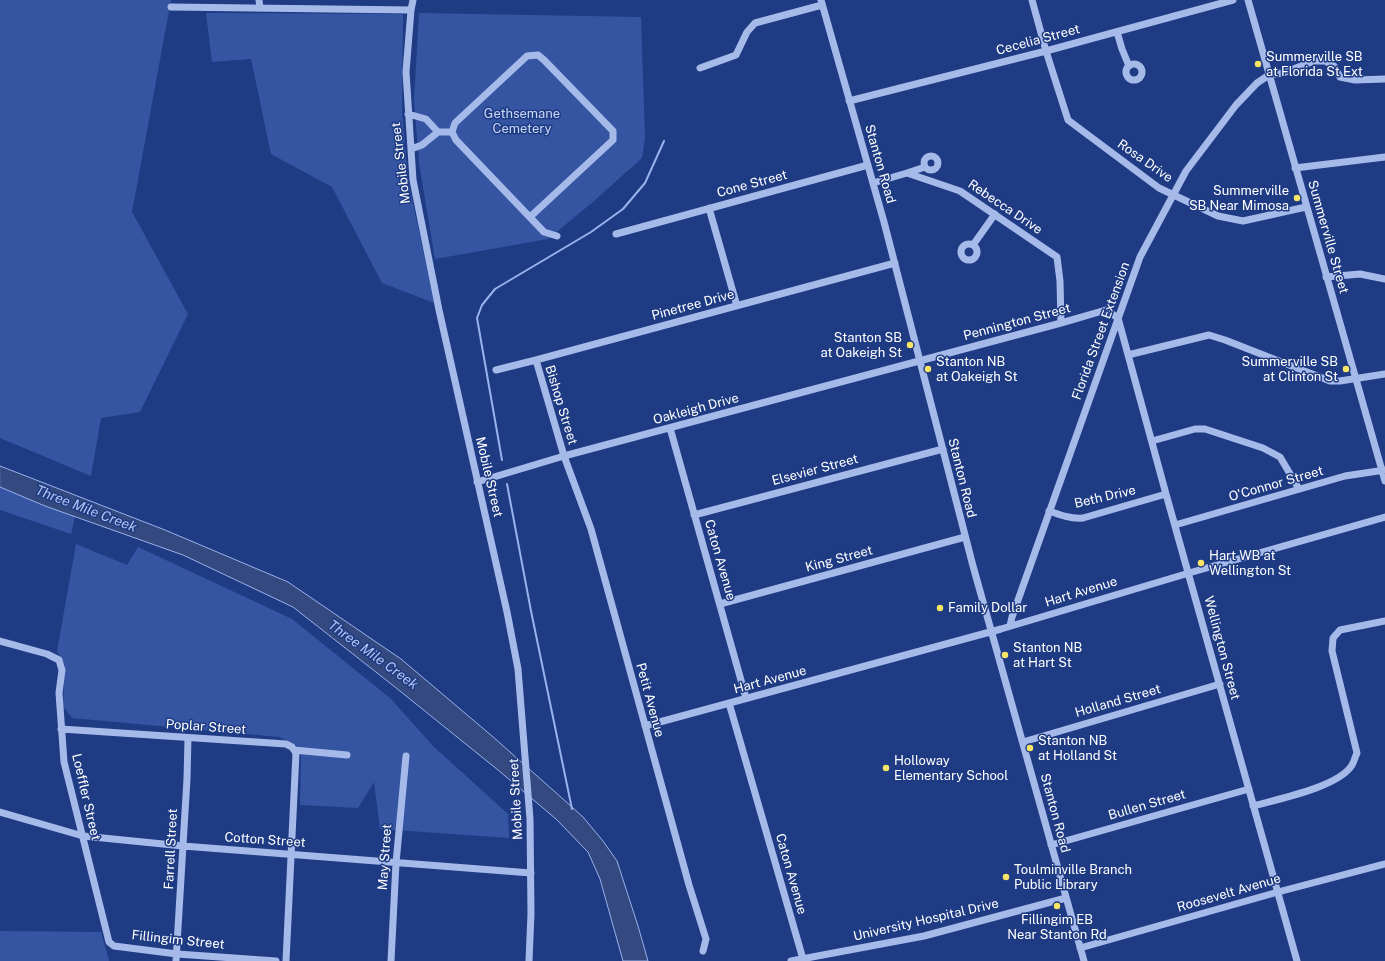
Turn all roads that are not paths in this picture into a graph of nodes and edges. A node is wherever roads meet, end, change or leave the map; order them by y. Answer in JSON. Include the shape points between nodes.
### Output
{"nodes":[{"id":1,"x":259,"y":0,"type":"edge"},
{"id":2,"x":298,"y":0,"type":"edge"},
{"id":3,"x":412,"y":0,"type":"edge"},
{"id":4,"x":1032,"y":0,"type":"edge"},
{"id":5,"x":1233,"y":0,"type":"edge"},
{"id":6,"x":1248,"y":0,"type":"edge"},
{"id":7,"x":822,"y":2,"type":"edge"},
{"id":8,"x":171,"y":7,"type":"dead end"},
{"id":9,"x":260,"y":8,"type":"junction"},
{"id":10,"x":299,"y":9,"type":"junction"},
{"id":11,"x":411,"y":10,"type":"junction"},
{"id":12,"x":1117,"y":32,"type":"junction"},
{"id":13,"x":1046,"y":51,"type":"junction"},
{"id":14,"x":1128,"y":66,"type":"dead end"},
{"id":15,"x":700,"y":68,"type":"dead end"},
{"id":16,"x":1269,"y":75,"type":"junction"},
{"id":17,"x":1385,"y":79,"type":"edge"},
{"id":18,"x":849,"y":101,"type":"junction"},
{"id":19,"x":408,"y":114,"type":"junction"},
{"id":20,"x":438,"y":132,"type":"junction"},
{"id":21,"x":452,"y":132,"type":"junction"},
{"id":22,"x":411,"y":149,"type":"junction"},
{"id":23,"x":1385,"y":157,"type":"edge"},
{"id":24,"x":868,"y":165,"type":"junction"},
{"id":25,"x":925,"y":166,"type":"dead end"},
{"id":26,"x":1295,"y":168,"type":"junction"},
{"id":27,"x":907,"y":173,"type":"junction"},
{"id":28,"x":873,"y":183,"type":"junction"},
{"id":29,"x":1174,"y":195,"type":"junction"},
{"id":30,"x":1306,"y":207,"type":"junction"},
{"id":31,"x":709,"y":208,"type":"junction"},
{"id":32,"x":995,"y":214,"type":"junction"},
{"id":33,"x":530,"y":217,"type":"junction"},
{"id":34,"x":616,"y":234,"type":"dead end"},
{"id":35,"x":557,"y":236,"type":"dead end"},
{"id":36,"x":973,"y":245,"type":"dead end"},
{"id":37,"x":895,"y":263,"type":"junction"},
{"id":38,"x":1326,"y":277,"type":"junction"},
{"id":39,"x":1385,"y":278,"type":"edge"},
{"id":40,"x":737,"y":306,"type":"junction"},
{"id":41,"x":1118,"y":318,"type":"junction"},
{"id":42,"x":1061,"y":323,"type":"junction"},
{"id":43,"x":1128,"y":355,"type":"junction"},
{"id":44,"x":536,"y":360,"type":"junction"},
{"id":45,"x":920,"y":361,"type":"junction"},
{"id":46,"x":496,"y":370,"type":"dead end"},
{"id":47,"x":1385,"y":374,"type":"edge"},
{"id":48,"x":1355,"y":378,"type":"junction"},
{"id":49,"x":670,"y":428,"type":"junction"},
{"id":50,"x":1152,"y":441,"type":"junction"},
{"id":51,"x":942,"y":449,"type":"junction"},
{"id":52,"x":564,"y":456,"type":"junction"},
{"id":53,"x":1383,"y":470,"type":"edge"},
{"id":54,"x":1385,"y":481,"type":"edge"},
{"id":55,"x":477,"y":482,"type":"junction"},
{"id":56,"x":1299,"y":489,"type":"junction"},
{"id":57,"x":1166,"y":494,"type":"junction"},
{"id":58,"x":1049,"y":511,"type":"junction"},
{"id":59,"x":694,"y":515,"type":"junction"},
{"id":60,"x":1385,"y":517,"type":"edge"},
{"id":61,"x":1175,"y":525,"type":"junction"},
{"id":62,"x":965,"y":537,"type":"junction"},
{"id":63,"x":1189,"y":573,"type":"junction"},
{"id":64,"x":720,"y":604,"type":"junction"},
{"id":65,"x":1385,"y":621,"type":"edge"},
{"id":66,"x":1010,"y":626,"type":"junction"},
{"id":67,"x":992,"y":631,"type":"junction"},
{"id":68,"x":0,"y":641,"type":"edge"},
{"id":69,"x":1220,"y":684,"type":"junction"},
{"id":70,"x":746,"y":698,"type":"junction"},
{"id":71,"x":729,"y":703,"type":"junction"},
{"id":72,"x":645,"y":726,"type":"junction"},
{"id":73,"x":61,"y":729,"type":"junction"},
{"id":74,"x":188,"y":738,"type":"junction"},
{"id":75,"x":1023,"y":742,"type":"junction"},
{"id":76,"x":294,"y":750,"type":"junction"},
{"id":77,"x":347,"y":755,"type":"dead end"},
{"id":78,"x":406,"y":756,"type":"dead end"},
{"id":79,"x":1249,"y":789,"type":"junction"},
{"id":80,"x":1253,"y":806,"type":"junction"},
{"id":81,"x":0,"y":812,"type":"edge"},
{"id":82,"x":83,"y":836,"type":"junction"},
{"id":83,"x":1051,"y":844,"type":"junction"},
{"id":84,"x":183,"y":846,"type":"junction"},
{"id":85,"x":292,"y":854,"type":"junction"},
{"id":86,"x":396,"y":863,"type":"junction"},
{"id":87,"x":1385,"y":864,"type":"edge"},
{"id":88,"x":531,"y":873,"type":"junction"},
{"id":89,"x":1278,"y":892,"type":"junction"},
{"id":90,"x":1066,"y":898,"type":"junction"},
{"id":91,"x":102,"y":913,"type":"joint"},
{"id":92,"x":1080,"y":948,"type":"junction"},
{"id":93,"x":703,"y":952,"type":"dead end"},
{"id":94,"x":177,"y":957,"type":"edge"},
{"id":95,"x":803,"y":958,"type":"junction"},
{"id":96,"x":276,"y":961,"type":"edge"},
{"id":97,"x":286,"y":961,"type":"edge"},
{"id":98,"x":391,"y":961,"type":"edge"},
{"id":99,"x":528,"y":961,"type":"edge"},
{"id":100,"x":791,"y":961,"type":"edge"},
{"id":101,"x":1084,"y":961,"type":"edge"},
{"id":102,"x":1297,"y":961,"type":"edge"}],
"edges":[{"from":1,"to":9,"type":"street"},
{"from":2,"to":10,"type":"street"},
{"from":3,"to":11,"type":"street","name":"Mobile Street"},
{"from":4,"to":13,"type":"street"},
{"from":5,"to":12,"type":"street","name":"Cecelia Street"},
{"from":6,"to":16,"type":"street","name":"Summerville Street"},
{"from":7,"to":15,"type":"street","via":[[755,23],[747,32],[736,55]]},
{"from":7,"to":18,"type":"street","name":"Stanton Road"},
{"from":8,"to":9,"type":"street"},
{"from":9,"to":10,"type":"street"},
{"from":10,"to":11,"type":"street"},
{"from":11,"to":19,"type":"street","name":"Mobile Street","via":[[406,72]]},
{"from":12,"to":13,"type":"street","name":"Cecelia Street"},
{"from":12,"to":14,"type":"street"},
{"from":13,"to":18,"type":"street","name":"Cecelia Street"},
{"from":13,"to":29,"type":"street","name":"Rosa Drive","via":[[1068,120],[1158,188]]},
{"from":16,"to":17,"type":"street","via":[[1283,73],[1314,61],[1326,61],[1334,66],[1340,76],[1355,80]]},
{"from":16,"to":26,"type":"street","name":"Summerville Street"},
{"from":16,"to":29,"type":"street","name":"Florida Street Extension","via":[[1257,82],[1236,105],[1186,171]]},
{"from":18,"to":24,"type":"street","name":"Stanton Road"},
{"from":19,"to":20,"type":"street","via":[[426,118]]},
{"from":19,"to":22,"type":"street","name":"Mobile Street"},
{"from":20,"to":21,"type":"street"},
{"from":20,"to":22,"type":"street","via":[[422,145]]},
{"from":21,"to":33,"type":"street","via":[[456,140]]},
{"from":21,"to":33,"type":"street","via":[[455,123],[527,56],[538,55],[613,132],[613,140]]},
{"from":22,"to":55,"type":"street","name":"Mobile Street","via":[[413,180]]},
{"from":23,"to":26,"type":"street"},
{"from":24,"to":28,"type":"street","name":"Stanton Road"},
{"from":24,"to":31,"type":"street","name":"Cone Street"},
{"from":25,"to":27,"type":"street"},
{"from":26,"to":30,"type":"street","name":"Summerville Street"},
{"from":27,"to":28,"type":"street"},
{"from":27,"to":32,"type":"street","name":"Rebecca Drive","via":[[960,191]]},
{"from":28,"to":37,"type":"street","name":"Stanton Road"},
{"from":29,"to":30,"type":"street","name":"Rosa Drive","via":[[1218,216],[1243,221]]},
{"from":29,"to":41,"type":"street","name":"Florida Street Extension","via":[[1140,257]]},
{"from":30,"to":38,"type":"street","name":"Summerville Street"},
{"from":31,"to":34,"type":"street","name":"Cone Street"},
{"from":31,"to":40,"type":"street"},
{"from":32,"to":36,"type":"street"},
{"from":32,"to":42,"type":"street","name":"Rebecca Drive","via":[[1057,257]]},
{"from":33,"to":35,"type":"street","via":[[544,232]]},
{"from":37,"to":40,"type":"street","name":"Pinetree Drive"},
{"from":37,"to":45,"type":"street","name":"Stanton Road"},
{"from":38,"to":39,"type":"street","via":[[1360,274]]},
{"from":38,"to":48,"type":"street","name":"Summerville Street"},
{"from":40,"to":44,"type":"street","name":"Pinetree Drive"},
{"from":41,"to":42,"type":"street","name":"Pennington Street","via":[[1106,310]]},
{"from":41,"to":43,"type":"street","name":"Wellington Street"},
{"from":41,"to":58,"type":"street","name":"Florida Street Extension"},
{"from":42,"to":45,"type":"street","name":"Pennington Street"},
{"from":43,"to":48,"type":"street","via":[[1209,335],[1330,381]]},
{"from":43,"to":50,"type":"street","name":"Wellington Street"},
{"from":44,"to":46,"type":"street","name":"Pinetree Drive"},
{"from":44,"to":52,"type":"street","name":"Bishop Street"},
{"from":45,"to":49,"type":"street","name":"Oakleigh Drive"},
{"from":45,"to":51,"type":"street","name":"Stanton Road"},
{"from":47,"to":48,"type":"street"},
{"from":48,"to":53,"type":"street","name":"Summerville Street"},
{"from":49,"to":52,"type":"street","name":"Oakleigh Drive"},
{"from":49,"to":59,"type":"street","name":"Caton Avenue"},
{"from":50,"to":56,"type":"street","via":[[1195,429],[1205,429],[1263,448],[1280,458]]},
{"from":50,"to":57,"type":"street","name":"Wellington Street"},
{"from":51,"to":59,"type":"street","name":"Elsevier Street"},
{"from":51,"to":62,"type":"street","name":"Stanton Road"},
{"from":52,"to":55,"type":"street","name":"Oakleigh Drive"},
{"from":52,"to":72,"type":"street","name":"Petit Avenue","via":[[591,529]]},
{"from":53,"to":54,"type":"street","name":"Summerville Street"},
{"from":53,"to":56,"type":"street","name":"O'Connor Street","via":[[1345,476]]},
{"from":55,"to":88,"type":"street","name":"Mobile Street","via":[[515,647],[522,705]]},
{"from":56,"to":61,"type":"street","name":"O'Connor Street"},
{"from":57,"to":58,"type":"street","name":"Beth Drive","via":[[1083,518],[1062,516]]},
{"from":57,"to":61,"type":"street","name":"Wellington Street"},
{"from":58,"to":66,"type":"street","name":"Florida Street Extension"},
{"from":59,"to":64,"type":"street","name":"Caton Avenue"},
{"from":60,"to":63,"type":"street","name":"Hart Avenue"},
{"from":61,"to":63,"type":"street","name":"Wellington Street"},
{"from":62,"to":64,"type":"street","name":"King Street"},
{"from":62,"to":67,"type":"street","name":"Stanton Road"},
{"from":63,"to":66,"type":"street","name":"Hart Avenue"},
{"from":63,"to":69,"type":"street","name":"Wellington Street"},
{"from":64,"to":70,"type":"street","name":"Caton Avenue"},
{"from":65,"to":80,"type":"street","via":[[1340,630],[1333,638],[1332,651],[1357,754],[1352,766],[1334,781],[1299,794]]},
{"from":66,"to":67,"type":"street","name":"Hart Avenue"},
{"from":67,"to":70,"type":"street","name":"Hart Avenue"},
{"from":67,"to":75,"type":"street","name":"Stanton Road"},
{"from":68,"to":73,"type":"street","name":"Loeffler Street","via":[[47,654],[59,660],[62,670],[59,693]]},
{"from":69,"to":75,"type":"street","name":"Holland Street"},
{"from":69,"to":79,"type":"street","name":"Wellington Street"},
{"from":70,"to":71,"type":"street","name":"Hart Avenue"},
{"from":71,"to":72,"type":"street","name":"Hart Avenue"},
{"from":71,"to":95,"type":"street","name":"Caton Avenue"},
{"from":72,"to":93,"type":"street","name":"Petit Avenue","via":[[706,939]]},
{"from":73,"to":74,"type":"street","name":"Poplar Street"},
{"from":73,"to":82,"type":"street","name":"Loeffler Street","via":[[64,762]]},
{"from":74,"to":76,"type":"street","name":"Poplar Street","via":[[286,744]]},
{"from":74,"to":84,"type":"street","name":"Farrell Street"},
{"from":75,"to":83,"type":"street","name":"Stanton Road"},
{"from":76,"to":77,"type":"street","name":"Poplar Street"},
{"from":76,"to":85,"type":"street","via":[[296,753]]},
{"from":78,"to":86,"type":"street","name":"May Street"},
{"from":79,"to":80,"type":"street","name":"Wellington Street"},
{"from":79,"to":83,"type":"street","name":"Bullen Street"},
{"from":80,"to":89,"type":"street","name":"Wellington Street"},
{"from":81,"to":82,"type":"street","name":"Cotton Street"},
{"from":82,"to":84,"type":"street","name":"Cotton Street"},
{"from":82,"to":91,"type":"street","name":"Loeffler Street"},
{"from":83,"to":90,"type":"street","name":"Stanton Road"},
{"from":84,"to":85,"type":"street","name":"Cotton Street"},
{"from":84,"to":94,"type":"street","name":"Farrell Street"},
{"from":85,"to":86,"type":"street","name":"Cotton Street"},
{"from":85,"to":97,"type":"street"},
{"from":86,"to":88,"type":"street","name":"Cotton Street"},
{"from":86,"to":98,"type":"street","name":"May Street"},
{"from":87,"to":89,"type":"street","name":"Roosevelt Avenue"},
{"from":88,"to":99,"type":"street","name":"Mobile Street"},
{"from":89,"to":92,"type":"street","name":"Roosevelt Avenue"},
{"from":89,"to":102,"type":"street","name":"Wellington Street"},
{"from":90,"to":92,"type":"street","name":"Stanton Road"},
{"from":90,"to":95,"type":"street","name":"University Hospital Drive","via":[[924,936]]},
{"from":91,"to":94,"type":"street","name":"Fillingim Street","via":[[109,942],[114,946]]},
{"from":92,"to":101,"type":"street","name":"Stanton Road"},
{"from":94,"to":96,"type":"street","name":"Fillingim Street"},
{"from":95,"to":100,"type":"street","name":"University Hospital Drive"}]}
